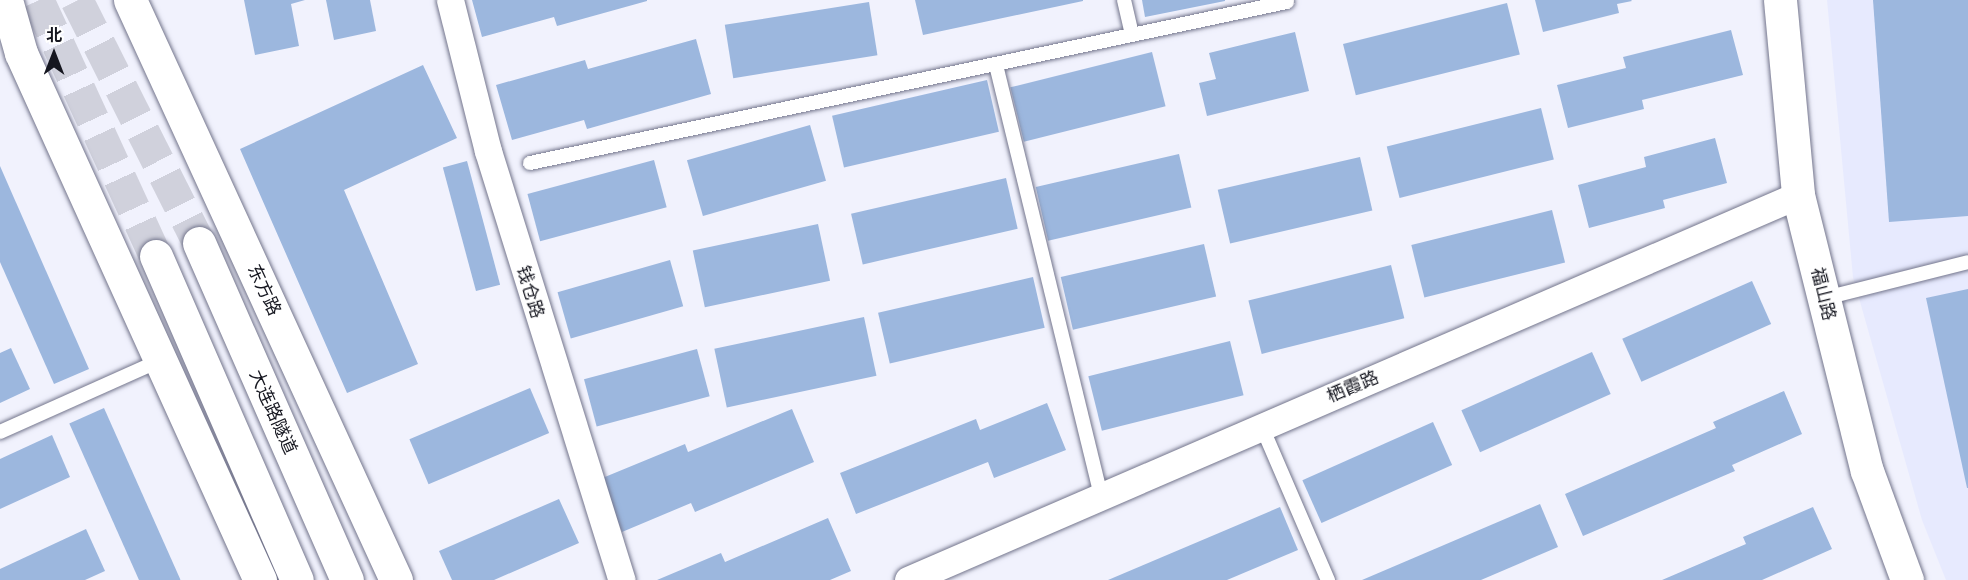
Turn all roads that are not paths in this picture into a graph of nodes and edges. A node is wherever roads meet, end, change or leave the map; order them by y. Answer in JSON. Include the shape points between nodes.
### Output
{"nodes":[{"id":1,"x":6,"y":0,"type":"edge"},
{"id":2,"x":130,"y":0,"type":"edge"},
{"id":3,"x":450,"y":0,"type":"edge"},
{"id":4,"x":1124,"y":0,"type":"edge"},
{"id":5,"x":1780,"y":0,"type":"edge"},
{"id":6,"x":1287,"y":2,"type":"dead end"},
{"id":7,"x":1132,"y":34,"type":"junction"},
{"id":8,"x":996,"y":65,"type":"junction"},
{"id":9,"x":530,"y":163,"type":"dead end"},
{"id":10,"x":1798,"y":195,"type":"junction"},
{"id":11,"x":198,"y":243,"type":"tunnel mouth"},
{"id":12,"x":156,"y":256,"type":"tunnel mouth"},
{"id":13,"x":1968,"y":262,"type":"edge"},
{"id":14,"x":1825,"y":298,"type":"junction"},
{"id":15,"x":159,"y":362,"type":"junction"},
{"id":16,"x":1262,"y":427,"type":"junction"},
{"id":17,"x":0,"y":432,"type":"edge"},
{"id":18,"x":1101,"y":496,"type":"junction"},
{"id":19,"x":260,"y":580,"type":"edge"},
{"id":20,"x":297,"y":580,"type":"edge"},
{"id":21,"x":347,"y":580,"type":"edge"},
{"id":22,"x":396,"y":580,"type":"edge"},
{"id":23,"x":622,"y":580,"type":"edge"},
{"id":24,"x":908,"y":580,"type":"edge"},
{"id":25,"x":1328,"y":580,"type":"edge"},
{"id":26,"x":1907,"y":580,"type":"edge"}],
"edges":[{"from":1,"to":15,"type":"main road","via":[[21,53]]},
{"from":2,"to":22,"type":"main road","name":"东方路"},
{"from":3,"to":23,"type":"street","name":"钱仓路","via":[[488,151]]},
{"from":4,"to":7,"type":"lane"},
{"from":5,"to":10,"type":"main road","name":"福山路"},
{"from":6,"to":7,"type":"lane"},
{"from":7,"to":8,"type":"lane"},
{"from":8,"to":9,"type":"lane"},
{"from":8,"to":18,"type":"lane"},
{"from":10,"to":14,"type":"main road","name":"福山路"},
{"from":10,"to":16,"type":"street","name":"栖霞路"},
{"from":11,"to":21,"type":"main road","name":"大连路隧道"},
{"from":12,"to":20,"type":"main road"},
{"from":13,"to":14,"type":"lane"},
{"from":14,"to":26,"type":"main road","name":"福山路","via":[[1867,471]]},
{"from":15,"to":17,"type":"lane"},
{"from":15,"to":19,"type":"main road"},
{"from":16,"to":18,"type":"street","name":"栖霞路"},
{"from":16,"to":25,"type":"lane"},
{"from":18,"to":24,"type":"street","name":"栖霞路"}]}
